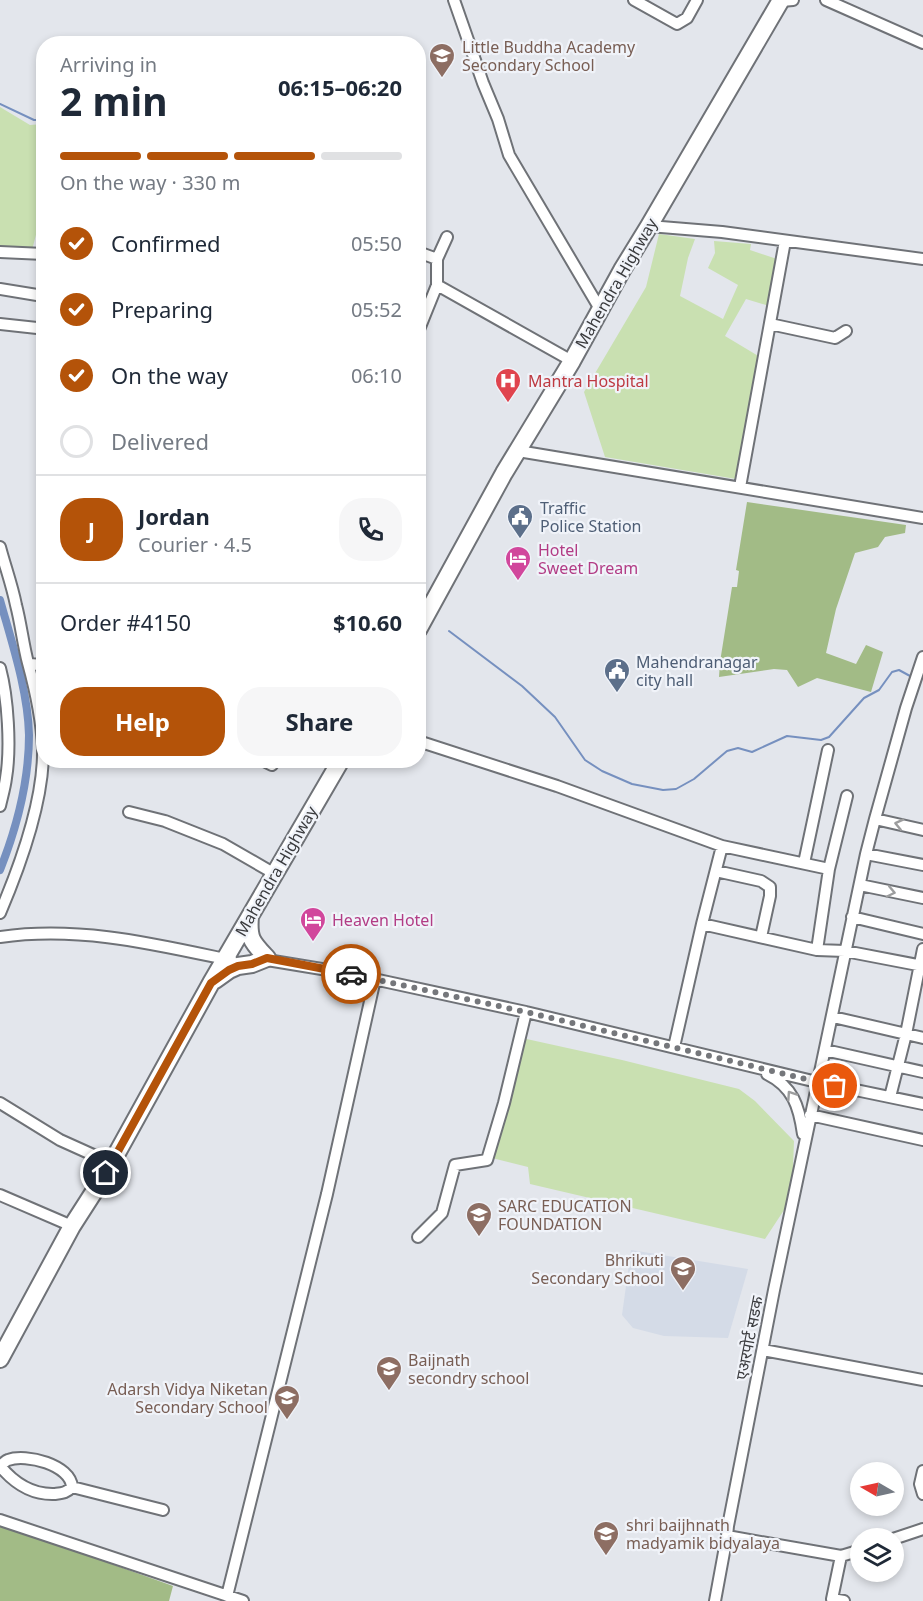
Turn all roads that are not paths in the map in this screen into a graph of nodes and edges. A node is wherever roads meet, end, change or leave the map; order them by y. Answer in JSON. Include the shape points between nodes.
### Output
{"nodes":[{"id":1,"x":454,"y":0,"type":"edge"},
{"id":2,"x":634,"y":0,"type":"edge"},
{"id":3,"x":697,"y":0,"type":"edge"},
{"id":4,"x":781,"y":0,"type":"edge"},
{"id":5,"x":793,"y":0,"type":"edge"},
{"id":6,"x":826,"y":0,"type":"edge"},
{"id":7,"x":923,"y":43,"type":"edge"},
{"id":8,"x":649,"y":226,"type":"junction"},
{"id":9,"x":447,"y":237,"type":"dead end"},
{"id":10,"x":785,"y":241,"type":"junction"},
{"id":11,"x":0,"y":252,"type":"edge"},
{"id":12,"x":36,"y":254,"type":"edge"},
{"id":13,"x":426,"y":255,"type":"edge"},
{"id":14,"x":437,"y":259,"type":"junction"},
{"id":15,"x":923,"y":259,"type":"edge"},
{"id":16,"x":437,"y":285,"type":"junction"},
{"id":17,"x":0,"y":289,"type":"edge"},
{"id":18,"x":36,"y":295,"type":"edge"},
{"id":19,"x":600,"y":309,"type":"junction"},
{"id":20,"x":426,"y":312,"type":"edge"},
{"id":21,"x":0,"y":324,"type":"edge"},
{"id":22,"x":770,"y":324,"type":"junction"},
{"id":23,"x":36,"y":328,"type":"edge"},
{"id":24,"x":846,"y":331,"type":"dead end"},
{"id":25,"x":572,"y":361,"type":"junction"},
{"id":26,"x":518,"y":452,"type":"junction"},
{"id":27,"x":740,"y":487,"type":"junction"},
{"id":28,"x":923,"y":518,"type":"edge"},
{"id":29,"x":0,"y":547,"type":"edge"},
{"id":30,"x":426,"y":612,"type":"edge"},
{"id":31,"x":923,"y":657,"type":"edge"},
{"id":32,"x":29,"y":664,"type":"junction"},
{"id":33,"x":36,"y":664,"type":"edge"},
{"id":34,"x":0,"y":668,"type":"edge"},
{"id":35,"x":36,"y":690,"type":"edge"},
{"id":36,"x":426,"y":744,"type":"edge"},
{"id":37,"x":828,"y":750,"type":"dead end"},
{"id":38,"x":41,"y":768,"type":"edge"},
{"id":39,"x":336,"y":768,"type":"edge"},
{"id":40,"x":847,"y":796,"type":"dead end"},
{"id":41,"x":0,"y":806,"type":"edge"},
{"id":42,"x":129,"y":812,"type":"dead end"},
{"id":43,"x":875,"y":819,"type":"junction"},
{"id":44,"x":923,"y":830,"type":"edge"},
{"id":45,"x":722,"y":846,"type":"junction"},
{"id":46,"x":866,"y":854,"type":"junction"},
{"id":47,"x":804,"y":863,"type":"junction"},
{"id":48,"x":923,"y":865,"type":"edge"},
{"id":49,"x":829,"y":869,"type":"junction"},
{"id":50,"x":716,"y":871,"type":"junction"},
{"id":51,"x":275,"y":874,"type":"junction"},
{"id":52,"x":860,"y":885,"type":"junction"},
{"id":53,"x":923,"y":898,"type":"edge"},
{"id":54,"x":0,"y":913,"type":"edge"},
{"id":55,"x":250,"y":915,"type":"junction"},
{"id":56,"x":852,"y":917,"type":"junction"},
{"id":57,"x":702,"y":924,"type":"junction"},
{"id":58,"x":923,"y":934,"type":"edge"},
{"id":59,"x":0,"y":937,"type":"edge"},
{"id":60,"x":761,"y":937,"type":"junction"},
{"id":61,"x":923,"y":949,"type":"edge"},
{"id":62,"x":817,"y":950,"type":"junction"},
{"id":63,"x":845,"y":951,"type":"junction"},
{"id":64,"x":267,"y":958,"type":"junction"},
{"id":65,"x":225,"y":959,"type":"junction"},
{"id":66,"x":921,"y":965,"type":"edge"},
{"id":67,"x":375,"y":979,"type":"junction"},
{"id":68,"x":211,"y":983,"type":"junction"},
{"id":69,"x":526,"y":1012,"type":"junction"},
{"id":70,"x":833,"y":1017,"type":"junction"},
{"id":71,"x":906,"y":1034,"type":"junction"},
{"id":72,"x":923,"y":1038,"type":"edge"},
{"id":73,"x":674,"y":1047,"type":"junction"},
{"id":74,"x":825,"y":1050,"type":"junction"},
{"id":75,"x":750,"y":1066,"type":"junction"},
{"id":76,"x":898,"y":1066,"type":"junction"},
{"id":77,"x":923,"y":1072,"type":"edge"},
{"id":78,"x":817,"y":1082,"type":"junction"},
{"id":79,"x":890,"y":1097,"type":"junction"},
{"id":80,"x":0,"y":1103,"type":"edge"},
{"id":81,"x":923,"y":1104,"type":"edge"},
{"id":82,"x":810,"y":1115,"type":"junction"},
{"id":83,"x":923,"y":1140,"type":"edge"},
{"id":84,"x":804,"y":1143,"type":"junction"},
{"id":85,"x":111,"y":1163,"type":"junction"},
{"id":86,"x":0,"y":1194,"type":"edge"},
{"id":87,"x":72,"y":1226,"type":"junction"},
{"id":88,"x":418,"y":1237,"type":"dead end"},
{"id":89,"x":763,"y":1350,"type":"junction"},
{"id":90,"x":1,"y":1356,"type":"edge"},
{"id":91,"x":923,"y":1380,"type":"edge"},
{"id":92,"x":0,"y":1466,"type":"edge"},
{"id":93,"x":923,"y":1471,"type":"edge"},
{"id":94,"x":72,"y":1487,"type":"junction"},
{"id":95,"x":923,"y":1494,"type":"edge"},
{"id":96,"x":163,"y":1510,"type":"dead end"},
{"id":97,"x":0,"y":1520,"type":"edge"},
{"id":98,"x":923,"y":1529,"type":"edge"},
{"id":99,"x":904,"y":1535,"type":"edge"},
{"id":100,"x":727,"y":1536,"type":"junction"},
{"id":101,"x":850,"y":1553,"type":"edge"},
{"id":102,"x":841,"y":1556,"type":"junction"},
{"id":103,"x":227,"y":1596,"type":"junction"},
{"id":104,"x":243,"y":1601,"type":"edge"},
{"id":105,"x":715,"y":1601,"type":"edge"},
{"id":106,"x":844,"y":1601,"type":"edge"}],
"edges":[{"from":1,"to":19,"type":"street","via":[[509,155]]},
{"from":2,"to":3,"type":"street","via":[[677,24],[687,18]]},
{"from":4,"to":5,"type":"street"},
{"from":4,"to":8,"type":"highway","name":"Mahendra Highway"},
{"from":6,"to":7,"type":"street"},
{"from":8,"to":10,"type":"street"},
{"from":8,"to":19,"type":"highway","name":"Mahendra Highway"},
{"from":9,"to":14,"type":"street"},
{"from":10,"to":15,"type":"street"},
{"from":10,"to":22,"type":"street"},
{"from":11,"to":12,"type":"street"},
{"from":13,"to":14,"type":"street"},
{"from":14,"to":16,"type":"street"},
{"from":16,"to":20,"type":"street"},
{"from":16,"to":25,"type":"street"},
{"from":17,"to":18,"type":"street"},
{"from":19,"to":25,"type":"highway","name":"Mahendra Highway"},
{"from":21,"to":23,"type":"street"},
{"from":22,"to":24,"type":"street","via":[[835,338]]},
{"from":22,"to":27,"type":"street"},
{"from":25,"to":26,"type":"highway","name":"Mahendra Highway"},
{"from":26,"to":27,"type":"street"},
{"from":26,"to":30,"type":"highway","name":"Mahendra Highway"},
{"from":27,"to":28,"type":"street"},
{"from":29,"to":32,"type":"street"},
{"from":31,"to":43,"type":"street","name":"एअरपोर्ट सडक"},
{"from":32,"to":33,"type":"street"},
{"from":32,"to":35,"type":"street"},
{"from":34,"to":41,"type":"street","via":[[9,739],[7,777]]},
{"from":36,"to":45,"type":"street"},
{"from":37,"to":47,"type":"street"},
{"from":38,"to":54,"type":"street","via":[[31,827]]},
{"from":39,"to":51,"type":"highway","name":"Mahendra Highway"},
{"from":40,"to":49,"type":"street"},
{"from":42,"to":51,"type":"street","via":[[165,821],[223,844]]},
{"from":44,"to":43,"type":"street","one_way":true},
{"from":43,"to":46,"type":"street","name":"एअरपोर्ट सडक"},
{"from":45,"to":47,"type":"street"},
{"from":45,"to":50,"type":"street"},
{"from":46,"to":48,"type":"street"},
{"from":46,"to":52,"type":"street","name":"एअरपोर्ट सडक"},
{"from":47,"to":49,"type":"street"},
{"from":49,"to":62,"type":"street"},
{"from":50,"to":57,"type":"street"},
{"from":50,"to":60,"type":"street","via":[[761,881],[770,887]]},
{"from":51,"to":55,"type":"highway","name":"Mahendra Highway"},
{"from":52,"to":53,"type":"street","one_way":true},
{"from":52,"to":56,"type":"street","name":"एअरपोर्ट सडक"},
{"from":55,"to":64,"type":"highway","via":[[251,940]]},
{"from":55,"to":65,"type":"highway","name":"Mahendra Highway"},
{"from":56,"to":58,"type":"street"},
{"from":56,"to":63,"type":"street","name":"एअरपोर्ट सडक"},
{"from":57,"to":60,"type":"street"},
{"from":57,"to":73,"type":"street"},
{"from":59,"to":65,"type":"street","via":[[28,933],[81,935],[136,941]]},
{"from":60,"to":62,"type":"street"},
{"from":61,"to":66,"type":"street"},
{"from":62,"to":63,"type":"street"},
{"from":63,"to":66,"type":"street"},
{"from":63,"to":70,"type":"street","name":"एअरपोर्ट सडक"},
{"from":64,"to":65,"type":"street"},
{"from":64,"to":67,"type":"street"},
{"from":64,"to":68,"type":"highway","via":[[229,970]]},
{"from":65,"to":68,"type":"highway","name":"Mahendra Highway"},
{"from":66,"to":71,"type":"street"},
{"from":67,"to":69,"type":"street"},
{"from":67,"to":103,"type":"street","via":[[327,1194]]},
{"from":68,"to":85,"type":"highway","name":"Mahendra Highway"},
{"from":69,"to":73,"type":"street"},
{"from":69,"to":88,"type":"street","via":[[487,1160],[455,1165],[442,1212]]},
{"from":70,"to":71,"type":"street"},
{"from":70,"to":74,"type":"street","name":"एअरपोर्ट सडक"},
{"from":71,"to":72,"type":"street"},
{"from":71,"to":76,"type":"street"},
{"from":73,"to":75,"type":"street"},
{"from":74,"to":76,"type":"street"},
{"from":74,"to":78,"type":"street","name":"एअरपोर्ट सडक"},
{"from":75,"to":78,"type":"street"},
{"from":84,"to":75,"type":"street","one_way":true,"via":[[793,1097],[778,1079]]},
{"from":76,"to":77,"type":"street"},
{"from":76,"to":79,"type":"street"},
{"from":78,"to":79,"type":"street"},
{"from":78,"to":82,"type":"street","name":"एअरपोर्ट सडक"},
{"from":79,"to":81,"type":"street"},
{"from":80,"to":85,"type":"street","via":[[60,1140]]},
{"from":82,"to":83,"type":"street"},
{"from":82,"to":84,"type":"street","name":"एअरपोर्ट सडक"},
{"from":84,"to":89,"type":"street","name":"एअरपोर्ट सडक"},
{"from":85,"to":87,"type":"highway","name":"Mahendra Highway"},
{"from":86,"to":87,"type":"street"},
{"from":87,"to":90,"type":"highway","name":"Mahendra Highway"},
{"from":89,"to":91,"type":"street"},
{"from":89,"to":100,"type":"street","name":"एअरपोर्ट सडक"},
{"from":92,"to":94,"type":"street","via":[[20,1485],[36,1492],[66,1493]]},
{"from":92,"to":94,"type":"street","via":[[9,1460],[38,1459],[57,1467],[69,1477]]},
{"from":93,"to":95,"type":"street"},
{"from":94,"to":96,"type":"street"},
{"from":97,"to":103,"type":"street"},
{"from":98,"to":99,"type":"street"},
{"from":100,"to":102,"type":"street"},
{"from":100,"to":105,"type":"street","name":"एअरपोर्ट सडक"},
{"from":101,"to":102,"type":"street"},
{"from":102,"to":106,"type":"street","via":[[832,1599]]},
{"from":103,"to":104,"type":"street"}]}
